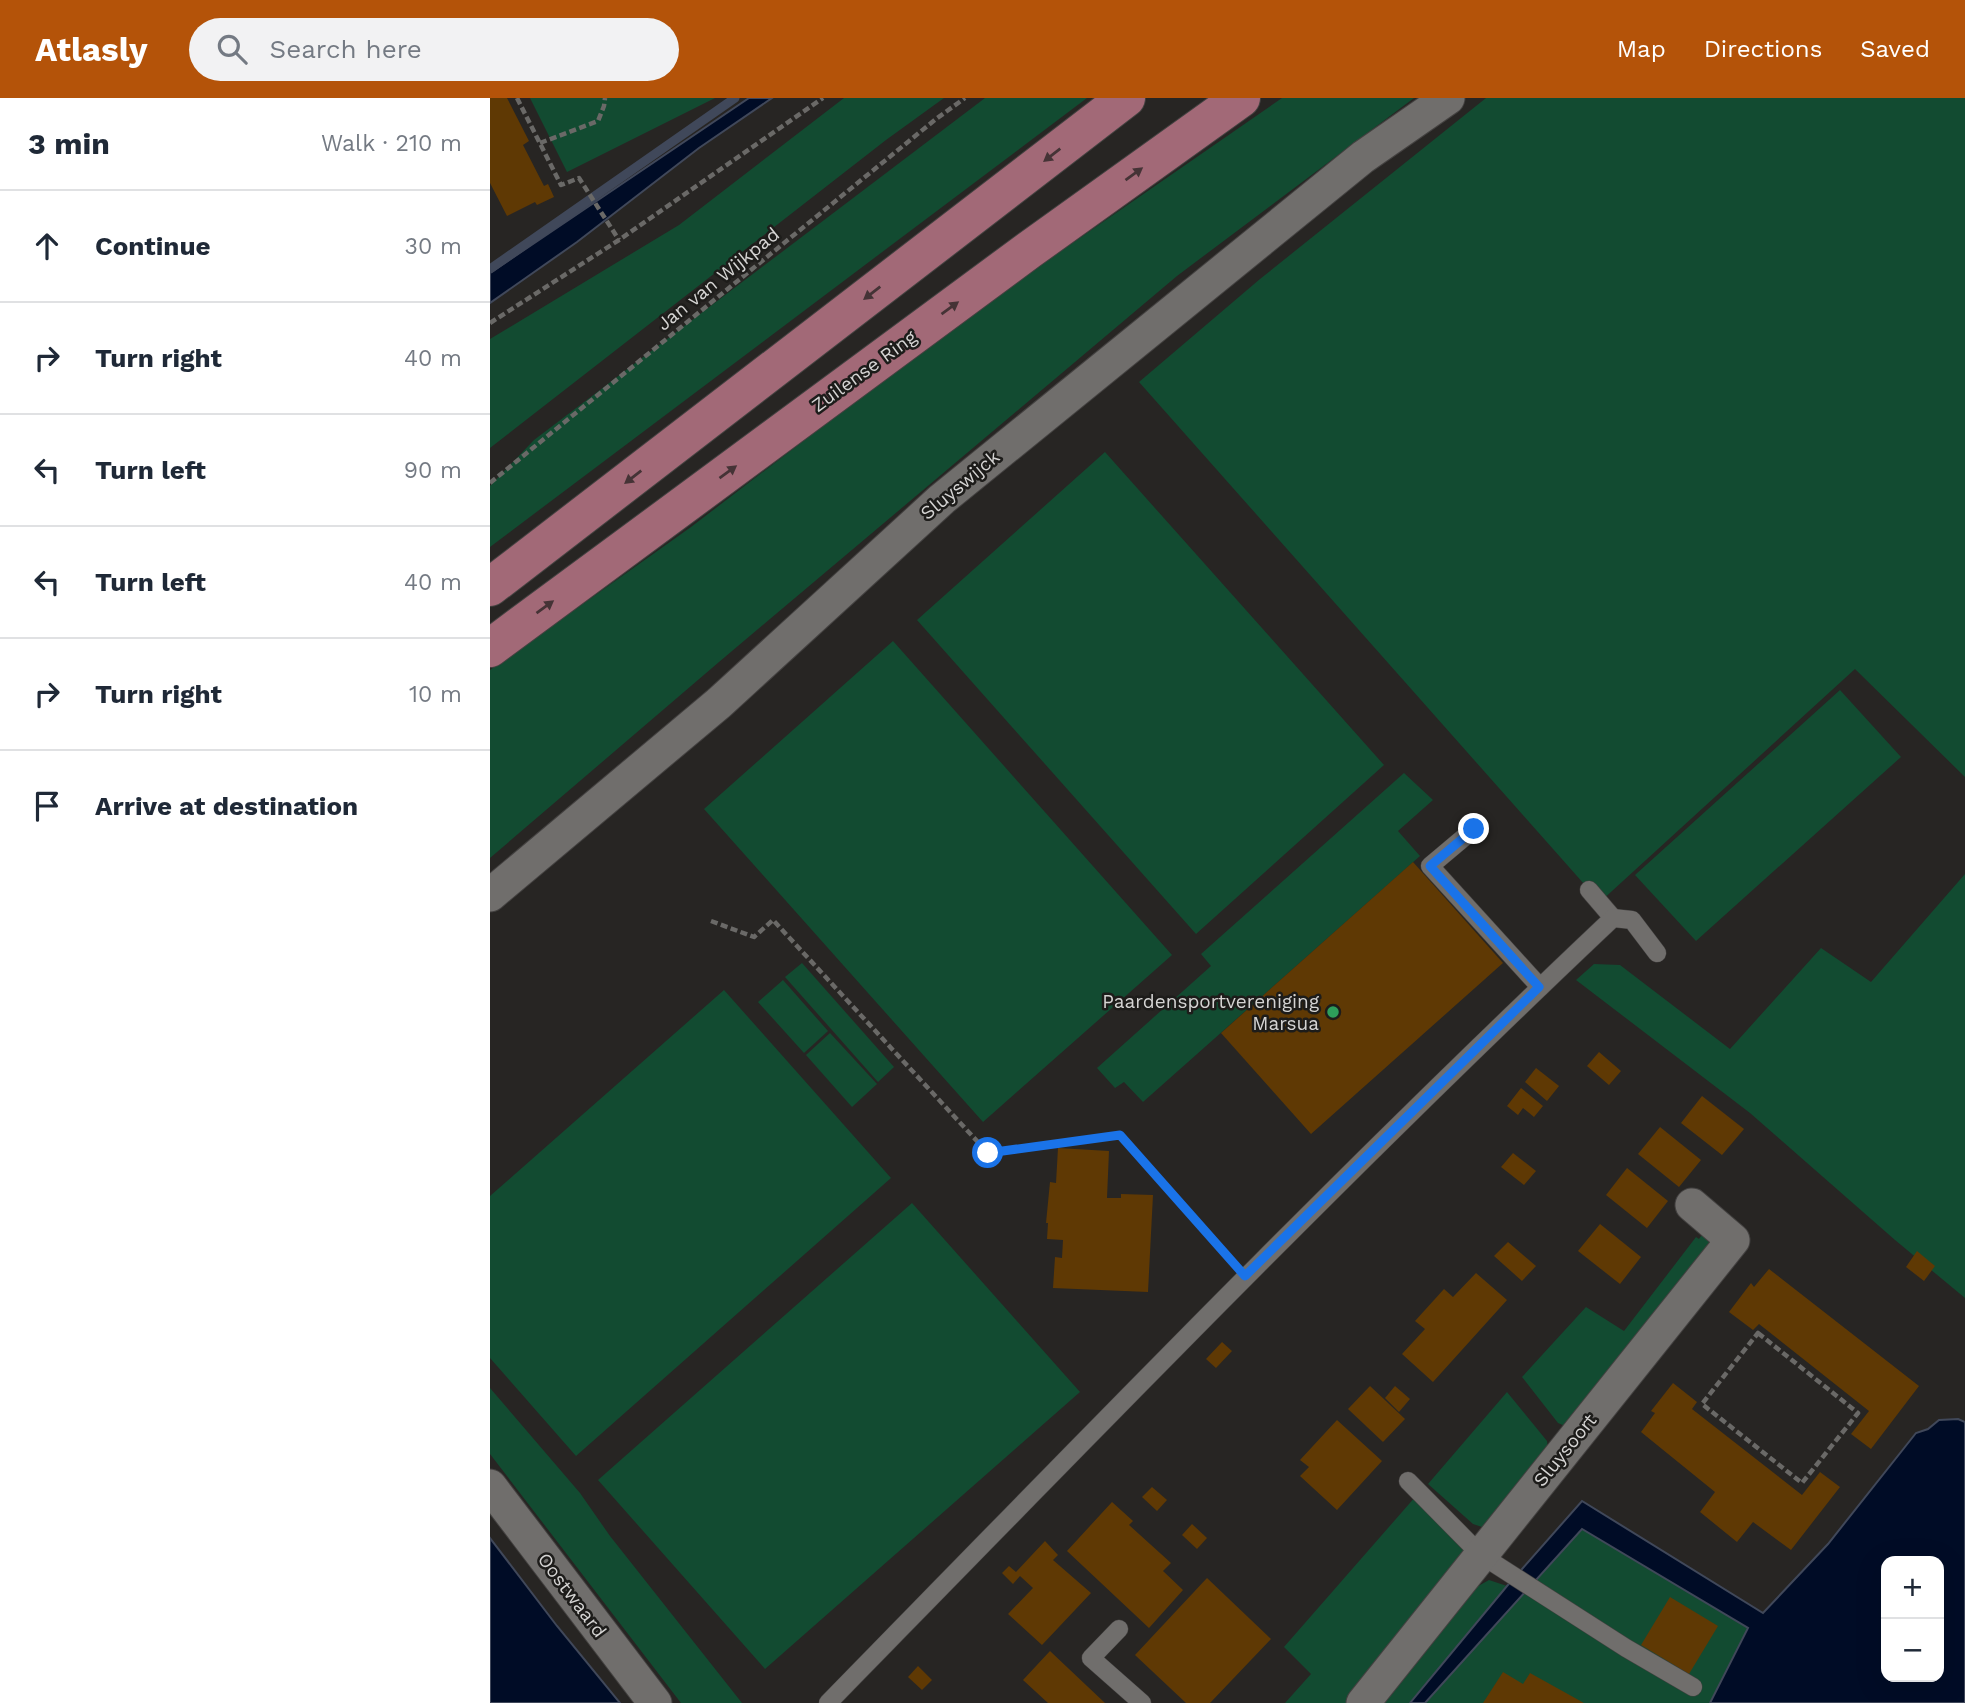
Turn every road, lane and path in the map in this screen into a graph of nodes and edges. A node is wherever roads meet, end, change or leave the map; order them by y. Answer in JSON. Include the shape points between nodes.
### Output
{"nodes":[{"id":1,"x":517,"y":98,"type":"edge"},
{"id":2,"x":605,"y":98,"type":"edge"},
{"id":3,"x":823,"y":98,"type":"edge"},
{"id":4,"x":965,"y":98,"type":"edge"},
{"id":5,"x":1126,"y":98,"type":"edge"},
{"id":6,"x":1241,"y":98,"type":"edge"},
{"id":7,"x":1448,"y":98,"type":"edge"},
{"id":8,"x":540,"y":143,"type":"junction"},
{"id":9,"x":619,"y":240,"type":"junction"},
{"id":10,"x":490,"y":323,"type":"edge"},
{"id":11,"x":490,"y":483,"type":"edge"},
{"id":12,"x":490,"y":587,"type":"edge"},
{"id":13,"x":490,"y":648,"type":"edge"},
{"id":14,"x":1474,"y":829,"type":"dead end"},
{"id":15,"x":1590,"y":890,"type":"dead end"},
{"id":16,"x":490,"y":895,"type":"edge"},
{"id":17,"x":1613,"y":918,"type":"junction"},
{"id":18,"x":711,"y":922,"type":"dead end"},
{"id":19,"x":1657,"y":953,"type":"dead end"},
{"id":20,"x":1539,"y":987,"type":"junction"},
{"id":21,"x":1692,"y":1205,"type":"dead end"},
{"id":22,"x":1245,"y":1276,"type":"junction"},
{"id":23,"x":1827,"y":1447,"type":"joint"},
{"id":24,"x":1408,"y":1481,"type":"dead end"},
{"id":25,"x":490,"y":1486,"type":"edge"},
{"id":26,"x":1481,"y":1555,"type":"junction"},
{"id":27,"x":1119,"y":1629,"type":"dead end"},
{"id":28,"x":1693,"y":1687,"type":"dead end"},
{"id":29,"x":654,"y":1703,"type":"edge"},
{"id":30,"x":828,"y":1703,"type":"edge"},
{"id":31,"x":1142,"y":1703,"type":"edge"},
{"id":32,"x":1363,"y":1703,"type":"edge"}],
"edges":[{"from":1,"to":8,"type":"path"},
{"from":2,"to":8,"type":"path","via":[[598,121]]},
{"from":3,"to":9,"type":"path"},
{"from":4,"to":11,"type":"path","name":"Jan van Wijkpad"},
{"from":5,"to":12,"type":"main road","one_way":true},
{"from":13,"to":6,"type":"main road","name":"Zuilense Ring","one_way":true},
{"from":7,"to":16,"type":"street","name":"Sluyswijck","via":[[1363,157],[942,499],[719,703]]},
{"from":8,"to":9,"type":"path","via":[[561,185],[579,178]]},
{"from":9,"to":10,"type":"path"},
{"from":14,"to":20,"type":"lane","via":[[1430,866]]},
{"from":15,"to":17,"type":"lane"},
{"from":17,"to":19,"type":"lane","via":[[1632,920]]},
{"from":17,"to":20,"type":"lane"},
{"from":18,"to":22,"type":"path","via":[[754,937],[773,920],[988,1153],[1120,1135]]},
{"from":20,"to":22,"type":"lane"},
{"from":21,"to":26,"type":"street","name":"Sluysoort","via":[[1733,1240]]},
{"from":22,"to":30,"type":"lane"},
{"from":23,"to":23,"type":"path","via":[[1858,1413],[1758,1334],[1702,1404],[1802,1483]]},
{"from":24,"to":26,"type":"lane"},
{"from":25,"to":29,"type":"street","name":"Oostwaard"},
{"from":26,"to":28,"type":"lane"},
{"from":26,"to":32,"type":"street","name":"Sluysoort"},
{"from":27,"to":31,"type":"lane","via":[[1091,1658]]}]}
